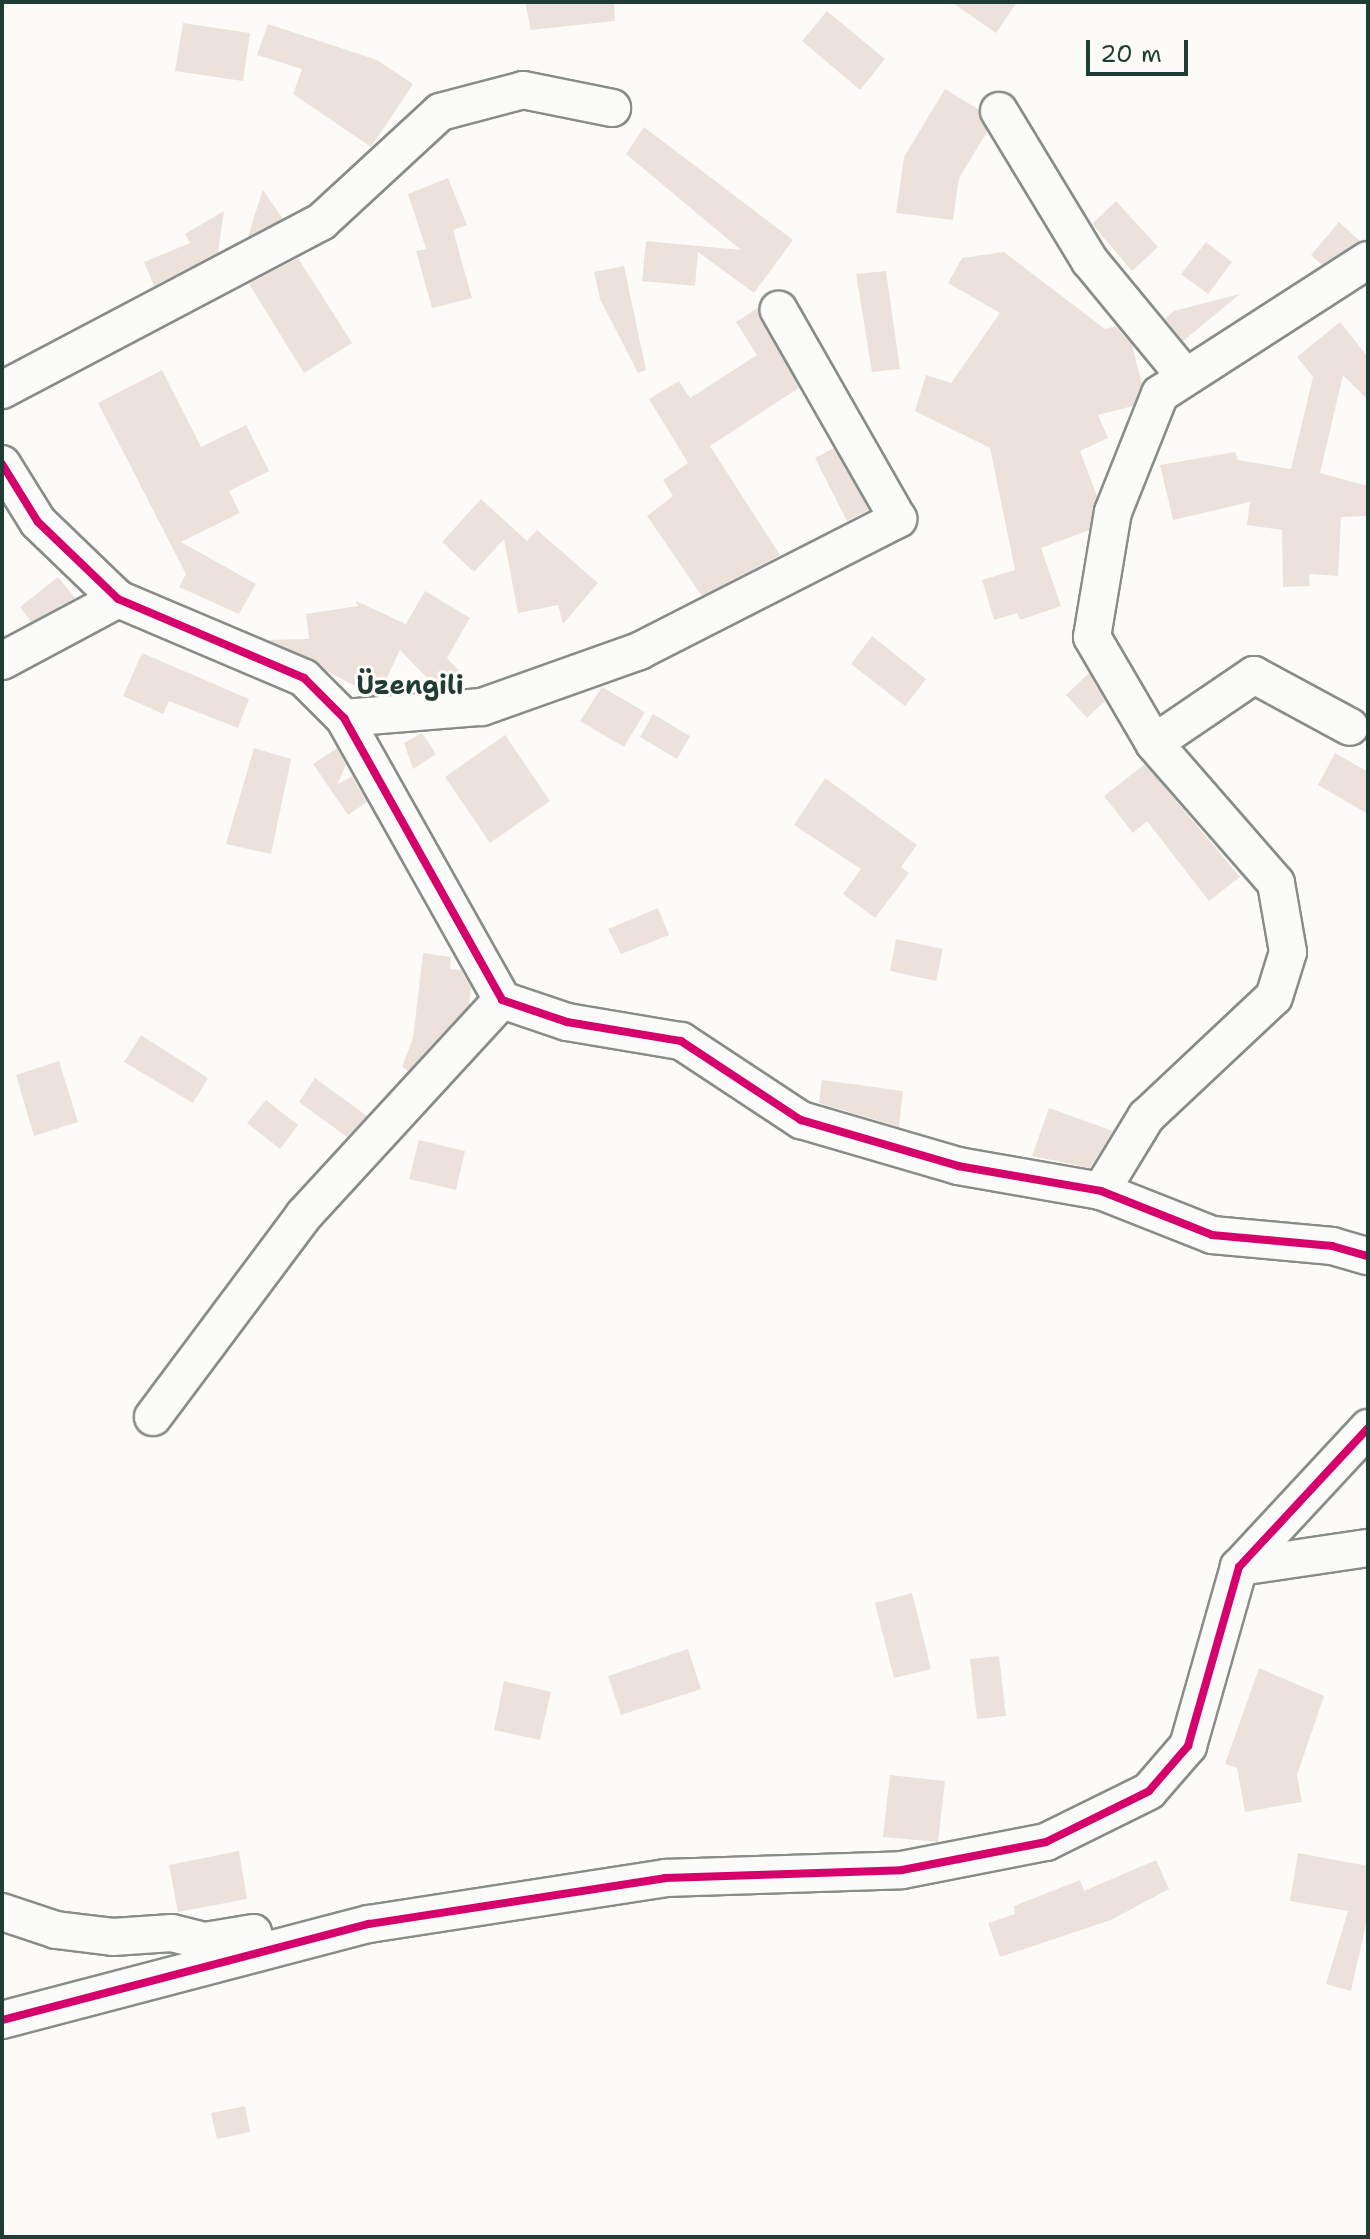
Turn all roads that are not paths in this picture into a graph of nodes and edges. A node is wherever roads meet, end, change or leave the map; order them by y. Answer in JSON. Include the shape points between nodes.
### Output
{"nodes":[{"id":1,"x":612,"y":108,"type":"dead end"},
{"id":2,"x":999,"y":111,"type":"dead end"},
{"id":3,"x":1368,"y":260,"type":"edge"},
{"id":4,"x":779,"y":310,"type":"dead end"},
{"id":5,"x":1184,"y":375,"type":"junction"},
{"id":6,"x":2,"y":390,"type":"edge"},
{"id":7,"x":2,"y":464,"type":"edge"},
{"id":8,"x":118,"y":599,"type":"junction"},
{"id":9,"x":2,"y":661,"type":"edge"},
{"id":10,"x":344,"y":718,"type":"junction"},
{"id":11,"x":1350,"y":727,"type":"dead end"},
{"id":12,"x":1154,"y":743,"type":"junction"},
{"id":13,"x":502,"y":1000,"type":"junction"},
{"id":14,"x":1101,"y":1191,"type":"junction"},
{"id":15,"x":1368,"y":1256,"type":"edge"},
{"id":16,"x":153,"y":1417,"type":"dead end"},
{"id":17,"x":1368,"y":1428,"type":"edge"},
{"id":18,"x":1368,"y":1548,"type":"edge"},
{"id":19,"x":1239,"y":1567,"type":"junction"},
{"id":20,"x":2,"y":1912,"type":"edge"},
{"id":21,"x":365,"y":1925,"type":"junction"},
{"id":22,"x":2,"y":2020,"type":"edge"}],
"edges":[{"from":1,"to":6,"type":"street","via":[[523,90],[440,112],[321,222]]},
{"from":2,"to":5,"type":"street","via":[[1090,261]]},
{"from":3,"to":5,"type":"street"},
{"from":4,"to":10,"type":"street","via":[[898,519],[639,651],[482,707]]},
{"from":5,"to":12,"type":"street","via":[[1160,394],[1113,512],[1092,637]]},
{"from":7,"to":8,"type":"street","via":[[38,522]]},
{"from":8,"to":9,"type":"street"},
{"from":8,"to":10,"type":"street","via":[[304,678]]},
{"from":10,"to":13,"type":"street"},
{"from":11,"to":12,"type":"street","via":[[1254,675]]},
{"from":12,"to":14,"type":"street","via":[[1276,883],[1288,952],[1274,997],[1146,1117]]},
{"from":13,"to":14,"type":"street","via":[[567,1022],[681,1041],[801,1120],[958,1166]]},
{"from":13,"to":16,"type":"street","via":[[304,1215]]},
{"from":14,"to":15,"type":"street","via":[[1212,1235],[1332,1246]]},
{"from":17,"to":19,"type":"street"},
{"from":18,"to":19,"type":"street"},
{"from":19,"to":21,"type":"street","via":[[1188,1746],[1149,1791],[1046,1842],[902,1870],[665,1878]]},
{"from":20,"to":21,"type":"street","via":[[56,1930],[113,1937],[172,1933],[205,1941],[340,1923]]},
{"from":21,"to":22,"type":"street"}]}
